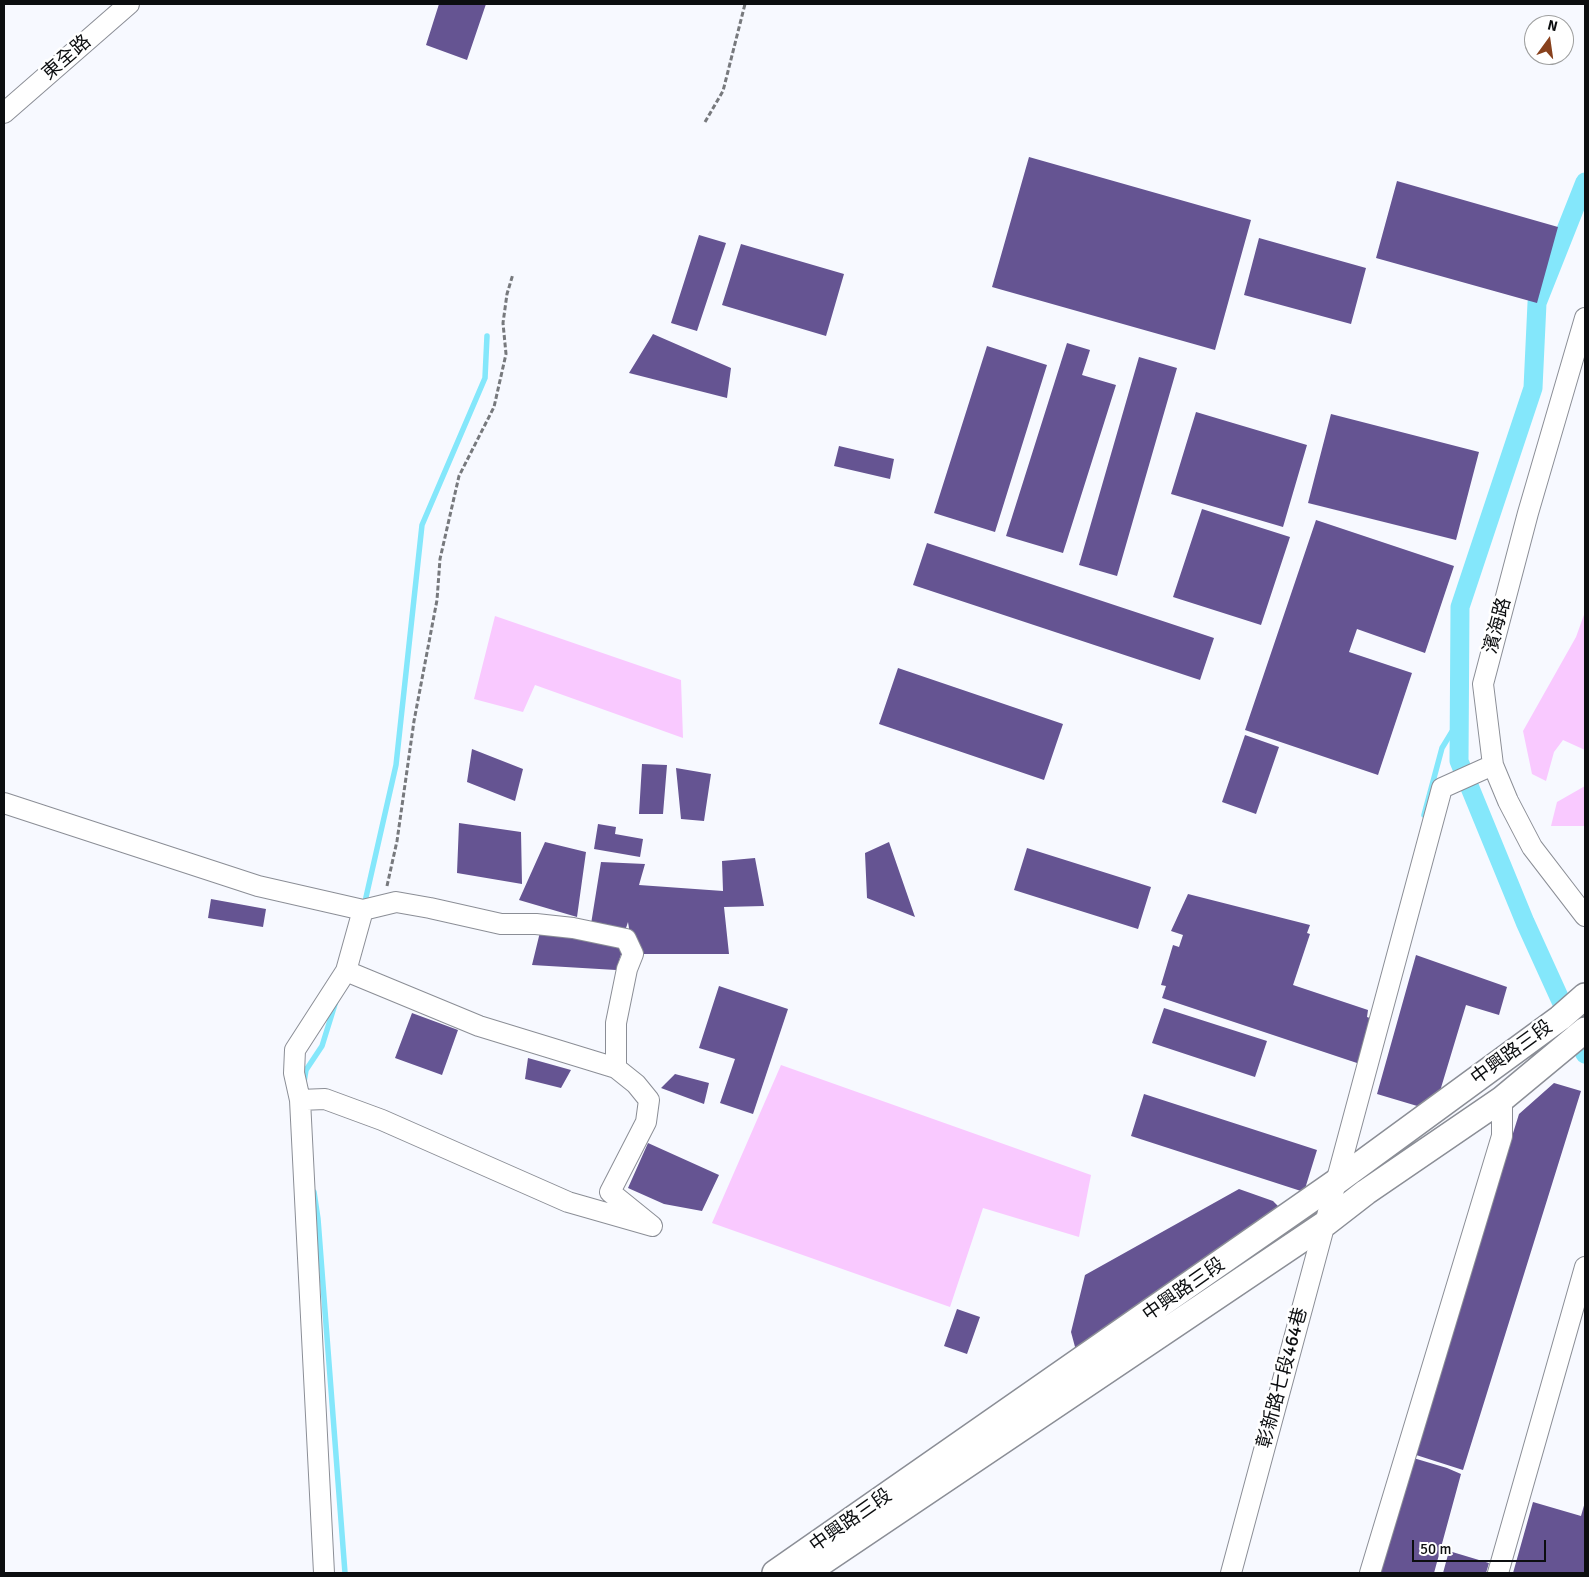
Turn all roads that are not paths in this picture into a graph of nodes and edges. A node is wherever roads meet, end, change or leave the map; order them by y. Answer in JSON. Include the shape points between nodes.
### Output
{"nodes":[{"id":1,"x":129,"y":4,"type":"edge"},
{"id":2,"x":4,"y":113,"type":"edge"},
{"id":3,"x":1585,"y":318,"type":"edge"},
{"id":4,"x":1493,"y":765,"type":"junction"},
{"id":5,"x":4,"y":803,"type":"edge"},
{"id":6,"x":363,"y":910,"type":"junction"},
{"id":7,"x":1585,"y":916,"type":"edge"},
{"id":8,"x":346,"y":971,"type":"junction"},
{"id":9,"x":1585,"y":996,"type":"edge"},
{"id":10,"x":1585,"y":1030,"type":"edge"},
{"id":11,"x":616,"y":1068,"type":"junction"},
{"id":12,"x":1502,"y":1099,"type":"junction"},
{"id":13,"x":300,"y":1100,"type":"junction"},
{"id":14,"x":1336,"y":1182,"type":"junction"},
{"id":15,"x":1326,"y":1223,"type":"junction"},
{"id":16,"x":1585,"y":1267,"type":"edge"},
{"id":17,"x":324,"y":1573,"type":"edge"},
{"id":18,"x":776,"y":1573,"type":"edge"},
{"id":19,"x":806,"y":1573,"type":"edge"},
{"id":20,"x":1231,"y":1573,"type":"edge"},
{"id":21,"x":1370,"y":1573,"type":"edge"},
{"id":22,"x":1498,"y":1573,"type":"edge"}],
"edges":[{"from":1,"to":2,"type":"street","name":"東全路"},
{"from":3,"to":4,"type":"street","name":"濱海路","via":[[1528,513],[1483,684]]},
{"from":4,"to":7,"type":"street","name":"濱海路","via":[[1532,847]]},
{"from":4,"to":14,"type":"street","name":"彰新路七段464巷","via":[[1442,788]]},
{"from":5,"to":6,"type":"street","via":[[258,886]]},
{"from":6,"to":8,"type":"street"},
{"from":6,"to":11,"type":"street","via":[[396,902],[501,924],[573,928],[626,939],[633,954],[616,1023]]},
{"from":8,"to":11,"type":"street","via":[[479,1026]]},
{"from":8,"to":13,"type":"street","via":[[295,1050],[294,1073]]},
{"from":9,"to":14,"type":"main road","name":"中興路三段","via":[[1560,1018]]},
{"from":10,"to":12,"type":"main road","name":"中興路三段"},
{"from":11,"to":13,"type":"street","via":[[649,1100],[646,1122],[610,1192],[652,1226],[568,1202],[334,1102]]},
{"from":12,"to":15,"type":"main road","name":"中興路三段"},
{"from":12,"to":21,"type":"street","via":[[1502,1136]]},
{"from":13,"to":17,"type":"street"},
{"from":14,"to":15,"type":"street","name":"彰新路七段464巷"},
{"from":14,"to":18,"type":"main road","name":"中興路三段"},
{"from":15,"to":19,"type":"main road","name":"中興路三段"},
{"from":15,"to":20,"type":"street","name":"彰新路七段464巷"},
{"from":16,"to":22,"type":"street"}]}
